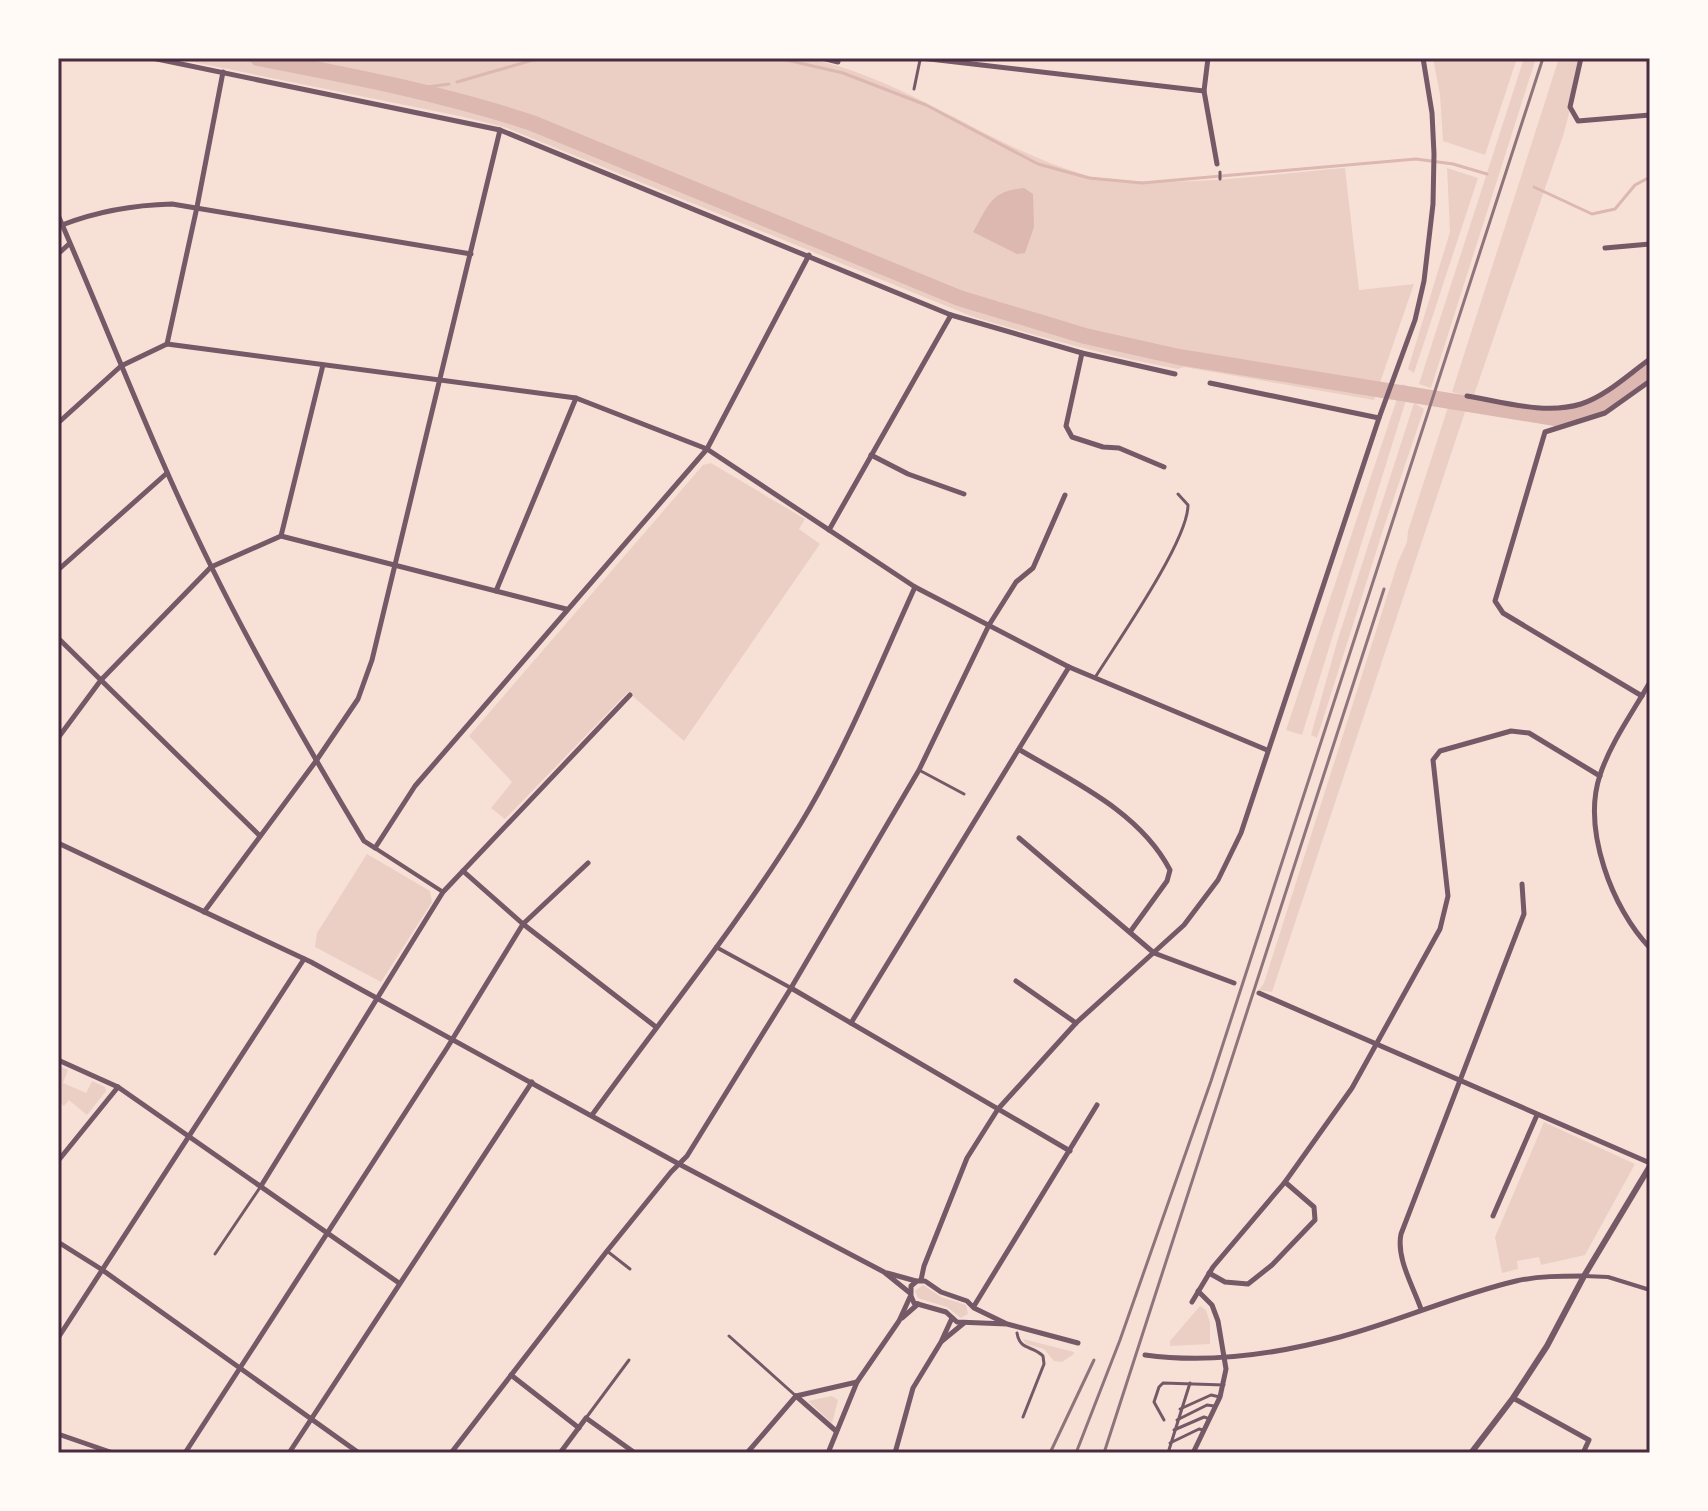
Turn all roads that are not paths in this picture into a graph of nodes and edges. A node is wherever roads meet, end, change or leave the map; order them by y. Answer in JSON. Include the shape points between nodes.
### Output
{"nodes":[{"id":1,"x":152,"y":58,"type":"edge"},
{"id":2,"x":822,"y":58,"type":"edge"},
{"id":3,"x":1208,"y":58,"type":"edge"},
{"id":4,"x":1423,"y":58,"type":"edge"},
{"id":5,"x":1581,"y":58,"type":"edge"},
{"id":6,"x":921,"y":59,"type":"edge"},
{"id":7,"x":838,"y":62,"type":"dead end"},
{"id":8,"x":223,"y":72,"type":"junction"},
{"id":9,"x":914,"y":89,"type":"dead end"},
{"id":10,"x":1204,"y":91,"type":"junction"},
{"id":11,"x":1650,"y":115,"type":"edge"},
{"id":12,"x":500,"y":130,"type":"junction"},
{"id":13,"x":1217,"y":164,"type":"dead end"},
{"id":14,"x":1220,"y":172,"type":"dead end"},
{"id":15,"x":1220,"y":179,"type":"dead end"},
{"id":16,"x":197,"y":207,"type":"junction"},
{"id":17,"x":58,"y":215,"type":"edge"},
{"id":18,"x":62,"y":225,"type":"junction"},
{"id":19,"x":69,"y":244,"type":"junction"},
{"id":20,"x":1650,"y":244,"type":"edge"},
{"id":21,"x":1605,"y":248,"type":"dead end"},
{"id":22,"x":58,"y":254,"type":"edge"},
{"id":23,"x":471,"y":254,"type":"junction"},
{"id":24,"x":809,"y":255,"type":"junction"},
{"id":25,"x":951,"y":315,"type":"junction"},
{"id":26,"x":167,"y":344,"type":"junction"},
{"id":27,"x":1082,"y":353,"type":"junction"},
{"id":28,"x":1650,"y":359,"type":"edge"},
{"id":29,"x":323,"y":365,"type":"junction"},
{"id":30,"x":121,"y":366,"type":"junction"},
{"id":31,"x":1175,"y":374,"type":"dead end"},
{"id":32,"x":441,"y":379,"type":"junction"},
{"id":33,"x":1650,"y":381,"type":"edge"},
{"id":34,"x":1210,"y":383,"type":"dead end"},
{"id":35,"x":1467,"y":396,"type":"dead end"},
{"id":36,"x":576,"y":398,"type":"junction"},
{"id":37,"x":1379,"y":418,"type":"junction"},
{"id":38,"x":58,"y":423,"type":"edge"},
{"id":39,"x":707,"y":449,"type":"junction"},
{"id":40,"x":871,"y":455,"type":"junction"},
{"id":41,"x":1164,"y":467,"type":"dead end"},
{"id":42,"x":167,"y":473,"type":"junction"},
{"id":43,"x":964,"y":494,"type":"dead end"},
{"id":44,"x":1178,"y":494,"type":"dead end"},
{"id":45,"x":1065,"y":495,"type":"dead end"},
{"id":46,"x":829,"y":530,"type":"junction"},
{"id":47,"x":281,"y":536,"type":"junction"},
{"id":48,"x":395,"y":564,"type":"junction"},
{"id":49,"x":211,"y":567,"type":"junction"},
{"id":50,"x":58,"y":570,"type":"edge"},
{"id":51,"x":915,"y":587,"type":"junction"},
{"id":52,"x":496,"y":591,"type":"junction"},
{"id":53,"x":566,"y":609,"type":"junction"},
{"id":54,"x":989,"y":625,"type":"junction"},
{"id":55,"x":58,"y":638,"type":"edge"},
{"id":56,"x":1069,"y":667,"type":"junction"},
{"id":57,"x":1094,"y":679,"type":"junction"},
{"id":58,"x":101,"y":680,"type":"junction"},
{"id":59,"x":1650,"y":682,"type":"edge"},
{"id":60,"x":630,"y":695,"type":"dead end"},
{"id":61,"x":1642,"y":696,"type":"junction"},
{"id":62,"x":58,"y":738,"type":"edge"},
{"id":63,"x":1020,"y":750,"type":"junction"},
{"id":64,"x":1267,"y":750,"type":"junction"},
{"id":65,"x":316,"y":761,"type":"junction"},
{"id":66,"x":919,"y":770,"type":"junction"},
{"id":67,"x":1600,"y":776,"type":"junction"},
{"id":68,"x":964,"y":794,"type":"dead end"},
{"id":69,"x":260,"y":836,"type":"junction"},
{"id":70,"x":1019,"y":838,"type":"dead end"},
{"id":71,"x":58,"y":843,"type":"edge"},
{"id":72,"x":375,"y":848,"type":"junction"},
{"id":73,"x":588,"y":863,"type":"dead end"},
{"id":74,"x":463,"y":871,"type":"junction"},
{"id":75,"x":1522,"y":884,"type":"dead end"},
{"id":76,"x":443,"y":892,"type":"junction"},
{"id":77,"x":204,"y":912,"type":"junction"},
{"id":78,"x":523,"y":924,"type":"junction"},
{"id":79,"x":1130,"y":932,"type":"junction"},
{"id":80,"x":716,"y":947,"type":"junction"},
{"id":81,"x":1650,"y":948,"type":"edge"},
{"id":82,"x":1154,"y":953,"type":"junction"},
{"id":83,"x":304,"y":959,"type":"junction"},
{"id":84,"x":1016,"y":981,"type":"dead end"},
{"id":85,"x":1234,"y":983,"type":"dead end"},
{"id":86,"x":791,"y":988,"type":"junction"},
{"id":87,"x":1259,"y":993,"type":"dead end"},
{"id":88,"x":378,"y":998,"type":"junction"},
{"id":89,"x":851,"y":1023,"type":"junction"},
{"id":90,"x":1076,"y":1023,"type":"junction"},
{"id":91,"x":656,"y":1027,"type":"junction"},
{"id":92,"x":453,"y":1038,"type":"junction"},
{"id":93,"x":1375,"y":1042,"type":"junction"},
{"id":94,"x":58,"y":1060,"type":"edge"},
{"id":95,"x":1459,"y":1079,"type":"junction"},
{"id":96,"x":532,"y":1082,"type":"junction"},
{"id":97,"x":118,"y":1087,"type":"junction"},
{"id":98,"x":1097,"y":1105,"type":"dead end"},
{"id":99,"x":998,"y":1109,"type":"junction"},
{"id":100,"x":592,"y":1115,"type":"junction"},
{"id":101,"x":1537,"y":1115,"type":"junction"},
{"id":102,"x":189,"y":1136,"type":"junction"},
{"id":103,"x":1070,"y":1151,"type":"junction"},
{"id":104,"x":58,"y":1161,"type":"edge"},
{"id":105,"x":679,"y":1164,"type":"junction"},
{"id":106,"x":1650,"y":1165,"type":"edge"},
{"id":107,"x":1285,"y":1182,"type":"junction"},
{"id":108,"x":261,"y":1186,"type":"junction"},
{"id":109,"x":1493,"y":1216,"type":"dead end"},
{"id":110,"x":327,"y":1233,"type":"junction"},
{"id":111,"x":58,"y":1242,"type":"edge"},
{"id":112,"x":607,"y":1251,"type":"junction"},
{"id":113,"x":215,"y":1254,"type":"dead end"},
{"id":114,"x":101,"y":1269,"type":"junction"},
{"id":115,"x":630,"y":1269,"type":"dead end"},
{"id":116,"x":884,"y":1272,"type":"junction"},
{"id":117,"x":1209,"y":1273,"type":"junction"},
{"id":118,"x":1584,"y":1276,"type":"junction"},
{"id":119,"x":919,"y":1281,"type":"junction"},
{"id":120,"x":399,"y":1283,"type":"junction"},
{"id":121,"x":1650,"y":1290,"type":"edge"},
{"id":122,"x":1198,"y":1291,"type":"junction"},
{"id":123,"x":910,"y":1295,"type":"junction"},
{"id":124,"x":1192,"y":1302,"type":"dead end"},
{"id":125,"x":918,"y":1304,"type":"junction"},
{"id":126,"x":974,"y":1307,"type":"junction"},
{"id":127,"x":1421,"y":1309,"type":"junction"},
{"id":128,"x":952,"y":1318,"type":"junction"},
{"id":129,"x":899,"y":1321,"type":"junction"},
{"id":130,"x":966,"y":1322,"type":"junction"},
{"id":131,"x":1007,"y":1324,"type":"junction"},
{"id":132,"x":1017,"y":1333,"type":"dead end"},
{"id":133,"x":729,"y":1336,"type":"dead end"},
{"id":134,"x":58,"y":1338,"type":"edge"},
{"id":135,"x":941,"y":1342,"type":"junction"},
{"id":136,"x":1078,"y":1343,"type":"dead end"},
{"id":137,"x":1145,"y":1355,"type":"dead end"},
{"id":138,"x":1224,"y":1357,"type":"junction"},
{"id":139,"x":629,"y":1360,"type":"dead end"},
{"id":140,"x":240,"y":1369,"type":"junction"},
{"id":141,"x":511,"y":1375,"type":"junction"},
{"id":142,"x":857,"y":1382,"type":"junction"},
{"id":143,"x":1190,"y":1383,"type":"junction"},
{"id":144,"x":1224,"y":1385,"type":"junction"},
{"id":145,"x":796,"y":1396,"type":"junction"},
{"id":146,"x":1220,"y":1397,"type":"junction"},
{"id":147,"x":1513,"y":1398,"type":"junction"},
{"id":148,"x":1216,"y":1406,"type":"junction"},
{"id":149,"x":1180,"y":1409,"type":"junction"},
{"id":150,"x":1023,"y":1417,"type":"dead end"},
{"id":151,"x":311,"y":1418,"type":"junction"},
{"id":152,"x":586,"y":1418,"type":"junction"},
{"id":153,"x":1210,"y":1419,"type":"junction"},
{"id":154,"x":1164,"y":1420,"type":"dead end"},
{"id":155,"x":1177,"y":1420,"type":"junction"},
{"id":156,"x":579,"y":1428,"type":"junction"},
{"id":157,"x":1204,"y":1430,"type":"junction"},
{"id":158,"x":836,"y":1431,"type":"junction"},
{"id":159,"x":1173,"y":1431,"type":"junction"},
{"id":160,"x":58,"y":1434,"type":"edge"},
{"id":161,"x":1170,"y":1443,"type":"junction"},
{"id":162,"x":89,"y":1444,"type":"junction"},
{"id":163,"x":86,"y":1453,"type":"edge"},
{"id":164,"x":113,"y":1453,"type":"edge"},
{"id":165,"x":185,"y":1453,"type":"edge"},
{"id":166,"x":289,"y":1453,"type":"edge"},
{"id":167,"x":359,"y":1453,"type":"edge"},
{"id":168,"x":451,"y":1453,"type":"edge"},
{"id":169,"x":560,"y":1453,"type":"edge"},
{"id":170,"x":635,"y":1453,"type":"edge"},
{"id":171,"x":747,"y":1453,"type":"edge"},
{"id":172,"x":828,"y":1453,"type":"edge"},
{"id":173,"x":895,"y":1453,"type":"edge"},
{"id":174,"x":1168,"y":1453,"type":"edge"},
{"id":175,"x":1193,"y":1453,"type":"edge"},
{"id":176,"x":1471,"y":1453,"type":"edge"},
{"id":177,"x":1583,"y":1453,"type":"edge"}],
"edges":[{"from":1,"to":8,"type":"street"},
{"from":2,"to":7,"type":"street"},
{"from":3,"to":10,"type":"street"},
{"from":4,"to":37,"type":"street","via":[[1434,154],[1430,241],[1415,320]]},
{"from":5,"to":11,"type":"street","via":[[1570,107],[1578,121]]},
{"from":6,"to":9,"type":"lane"},
{"from":6,"to":10,"type":"street"},
{"from":8,"to":12,"type":"street"},
{"from":8,"to":16,"type":"street"},
{"from":10,"to":13,"type":"street"},
{"from":12,"to":23,"type":"street"},
{"from":12,"to":24,"type":"street"},
{"from":14,"to":15,"type":"lane"},
{"from":16,"to":18,"type":"street","via":[[140,205]]},
{"from":16,"to":23,"type":"street"},
{"from":16,"to":26,"type":"street"},
{"from":17,"to":18,"type":"street"},
{"from":18,"to":19,"type":"street"},
{"from":19,"to":22,"type":"street"},
{"from":19,"to":30,"type":"street"},
{"from":20,"to":21,"type":"street"},
{"from":23,"to":32,"type":"street"},
{"from":24,"to":25,"type":"street"},
{"from":24,"to":39,"type":"street"},
{"from":25,"to":27,"type":"street"},
{"from":25,"to":40,"type":"street"},
{"from":26,"to":29,"type":"street"},
{"from":26,"to":30,"type":"street"},
{"from":27,"to":31,"type":"street"},
{"from":27,"to":41,"type":"street","via":[[1066,426],[1072,437],[1119,448]]},
{"from":28,"to":35,"type":"street","via":[[1601,394],[1573,406],[1542,408]]},
{"from":29,"to":32,"type":"street"},
{"from":29,"to":47,"type":"street"},
{"from":30,"to":38,"type":"street"},
{"from":30,"to":42,"type":"street"},
{"from":32,"to":36,"type":"street"},
{"from":32,"to":48,"type":"street"},
{"from":33,"to":61,"type":"street","via":[[1605,413],[1545,432],[1495,601],[1503,613]]},
{"from":34,"to":37,"type":"street"},
{"from":36,"to":39,"type":"street"},
{"from":36,"to":52,"type":"street"},
{"from":37,"to":64,"type":"street"},
{"from":39,"to":46,"type":"street"},
{"from":39,"to":53,"type":"street"},
{"from":40,"to":43,"type":"street"},
{"from":40,"to":46,"type":"street"},
{"from":42,"to":49,"type":"street"},
{"from":42,"to":50,"type":"street"},
{"from":44,"to":57,"type":"lane","via":[[1188,505],[1188,518]]},
{"from":45,"to":54,"type":"street","via":[[1033,568],[1016,582]]},
{"from":46,"to":51,"type":"street"},
{"from":47,"to":48,"type":"street"},
{"from":47,"to":49,"type":"street"},
{"from":48,"to":52,"type":"street"},
{"from":48,"to":65,"type":"street","via":[[358,699]]},
{"from":49,"to":58,"type":"street"},
{"from":49,"to":65,"type":"street"},
{"from":51,"to":54,"type":"street"},
{"from":51,"to":80,"type":"street","via":[[802,822]]},
{"from":52,"to":53,"type":"street"},
{"from":53,"to":72,"type":"street","via":[[415,786]]},
{"from":54,"to":56,"type":"street"},
{"from":54,"to":66,"type":"street"},
{"from":55,"to":58,"type":"street"},
{"from":56,"to":57,"type":"street"},
{"from":56,"to":63,"type":"street"},
{"from":57,"to":64,"type":"street"},
{"from":58,"to":62,"type":"street"},
{"from":58,"to":69,"type":"street"},
{"from":59,"to":61,"type":"street"},
{"from":60,"to":74,"type":"street"},
{"from":61,"to":67,"type":"street"},
{"from":63,"to":79,"type":"street","via":[[1110,803],[1161,852],[1170,870],[1167,881]]},
{"from":63,"to":89,"type":"street"},
{"from":64,"to":82,"type":"street","via":[[1241,833],[1218,880],[1184,925]]},
{"from":65,"to":69,"type":"street"},
{"from":65,"to":72,"type":"street","via":[[364,841]]},
{"from":66,"to":68,"type":"lane"},
{"from":66,"to":86,"type":"street"},
{"from":67,"to":81,"type":"street","via":[[1594,809],[1605,867],[1625,915]]},
{"from":67,"to":93,"type":"street","via":[[1529,733],[1511,731],[1440,751],[1433,760],[1448,896],[1440,929]]},
{"from":69,"to":77,"type":"street"},
{"from":70,"to":79,"type":"street"},
{"from":71,"to":77,"type":"street"},
{"from":72,"to":76,"type":"street"},
{"from":73,"to":78,"type":"street"},
{"from":74,"to":76,"type":"street"},
{"from":74,"to":78,"type":"street"},
{"from":75,"to":95,"type":"street","via":[[1524,914]]},
{"from":76,"to":88,"type":"street"},
{"from":77,"to":83,"type":"street"},
{"from":78,"to":91,"type":"street"},
{"from":78,"to":92,"type":"street"},
{"from":79,"to":82,"type":"street"},
{"from":80,"to":86,"type":"street"},
{"from":80,"to":91,"type":"street"},
{"from":82,"to":85,"type":"street"},
{"from":82,"to":90,"type":"street"},
{"from":83,"to":88,"type":"street"},
{"from":83,"to":102,"type":"street"},
{"from":84,"to":90,"type":"street"},
{"from":86,"to":89,"type":"street"},
{"from":86,"to":105,"type":"street"},
{"from":87,"to":93,"type":"street"},
{"from":88,"to":92,"type":"street"},
{"from":88,"to":108,"type":"street"},
{"from":89,"to":99,"type":"street"},
{"from":90,"to":99,"type":"street"},
{"from":91,"to":100,"type":"street"},
{"from":92,"to":96,"type":"street"},
{"from":92,"to":110,"type":"street"},
{"from":93,"to":95,"type":"street"},
{"from":93,"to":107,"type":"street","via":[[1352,1088]]},
{"from":94,"to":97,"type":"street"},
{"from":95,"to":101,"type":"street"},
{"from":95,"to":127,"type":"street","via":[[1399,1244]]},
{"from":96,"to":100,"type":"street"},
{"from":96,"to":120,"type":"street"},
{"from":97,"to":102,"type":"street"},
{"from":97,"to":104,"type":"street"},
{"from":98,"to":103,"type":"street"},
{"from":99,"to":103,"type":"street"},
{"from":99,"to":119,"type":"street","via":[[967,1158]]},
{"from":100,"to":105,"type":"street"},
{"from":101,"to":106,"type":"street"},
{"from":101,"to":109,"type":"street"},
{"from":102,"to":108,"type":"street"},
{"from":102,"to":114,"type":"street"},
{"from":103,"to":126,"type":"street"},
{"from":105,"to":112,"type":"street"},
{"from":105,"to":116,"type":"street"},
{"from":106,"to":118,"type":"street"},
{"from":107,"to":117,"type":"street"},
{"from":107,"to":117,"type":"street","via":[[1314,1207],[1315,1220],[1248,1284],[1225,1282]]},
{"from":108,"to":110,"type":"street"},
{"from":108,"to":113,"type":"lane"},
{"from":110,"to":120,"type":"street"},
{"from":110,"to":140,"type":"street"},
{"from":111,"to":114,"type":"street"},
{"from":112,"to":115,"type":"lane"},
{"from":112,"to":141,"type":"street"},
{"from":114,"to":134,"type":"street"},
{"from":114,"to":140,"type":"street"},
{"from":116,"to":119,"type":"street"},
{"from":116,"to":123,"type":"street"},
{"from":117,"to":122,"type":"street"},
{"from":118,"to":121,"type":"street","via":[[1608,1277]]},
{"from":118,"to":127,"type":"street","via":[[1518,1280]]},
{"from":118,"to":147,"type":"street"},
{"from":119,"to":123,"type":"street","via":[[911,1286]]},
{"from":119,"to":126,"type":"street"},
{"from":120,"to":151,"type":"street"},
{"from":122,"to":124,"type":"street"},
{"from":122,"to":138,"type":"street","via":[[1212,1305]]},
{"from":123,"to":125,"type":"street"},
{"from":123,"to":129,"type":"street"},
{"from":125,"to":128,"type":"street"},
{"from":125,"to":129,"type":"street"},
{"from":126,"to":130,"type":"street"},
{"from":126,"to":131,"type":"street"},
{"from":127,"to":138,"type":"street","via":[[1329,1340]]},
{"from":128,"to":130,"type":"street"},
{"from":128,"to":135,"type":"street"},
{"from":129,"to":142,"type":"street"},
{"from":130,"to":131,"type":"street"},
{"from":130,"to":135,"type":"street"},
{"from":131,"to":136,"type":"street"},
{"from":132,"to":150,"type":"lane","via":[[1019,1343],[1038,1351],[1044,1364]]},
{"from":133,"to":145,"type":"lane"},
{"from":135,"to":173,"type":"street","via":[[913,1388]]},
{"from":137,"to":138,"type":"street"},
{"from":138,"to":144,"type":"street"},
{"from":139,"to":152,"type":"lane"},
{"from":140,"to":151,"type":"street"},
{"from":140,"to":165,"type":"street"},
{"from":141,"to":156,"type":"street"},
{"from":141,"to":168,"type":"street"},
{"from":142,"to":145,"type":"street"},
{"from":142,"to":158,"type":"street"},
{"from":143,"to":144,"type":"lane"},
{"from":143,"to":149,"type":"lane"},
{"from":143,"to":154,"type":"lane","via":[[1159,1387],[1154,1402]]},
{"from":144,"to":146,"type":"street"},
{"from":145,"to":158,"type":"street"},
{"from":145,"to":171,"type":"street"},
{"from":146,"to":148,"type":"street"},
{"from":146,"to":149,"type":"lane","via":[[1211,1395]]},
{"from":147,"to":176,"type":"street"},
{"from":147,"to":177,"type":"street","via":[[1589,1440]]},
{"from":148,"to":153,"type":"street"},
{"from":148,"to":155,"type":"lane"},
{"from":149,"to":155,"type":"lane"},
{"from":151,"to":166,"type":"street"},
{"from":151,"to":167,"type":"street"},
{"from":152,"to":156,"type":"street"},
{"from":152,"to":170,"type":"street"},
{"from":153,"to":157,"type":"street"},
{"from":153,"to":159,"type":"lane"},
{"from":155,"to":159,"type":"lane"},
{"from":156,"to":169,"type":"street"},
{"from":157,"to":161,"type":"lane"},
{"from":157,"to":175,"type":"street"},
{"from":158,"to":172,"type":"street"},
{"from":159,"to":161,"type":"lane"},
{"from":160,"to":162,"type":"street"},
{"from":161,"to":174,"type":"lane"},
{"from":162,"to":163,"type":"street"},
{"from":162,"to":164,"type":"street"}]}
